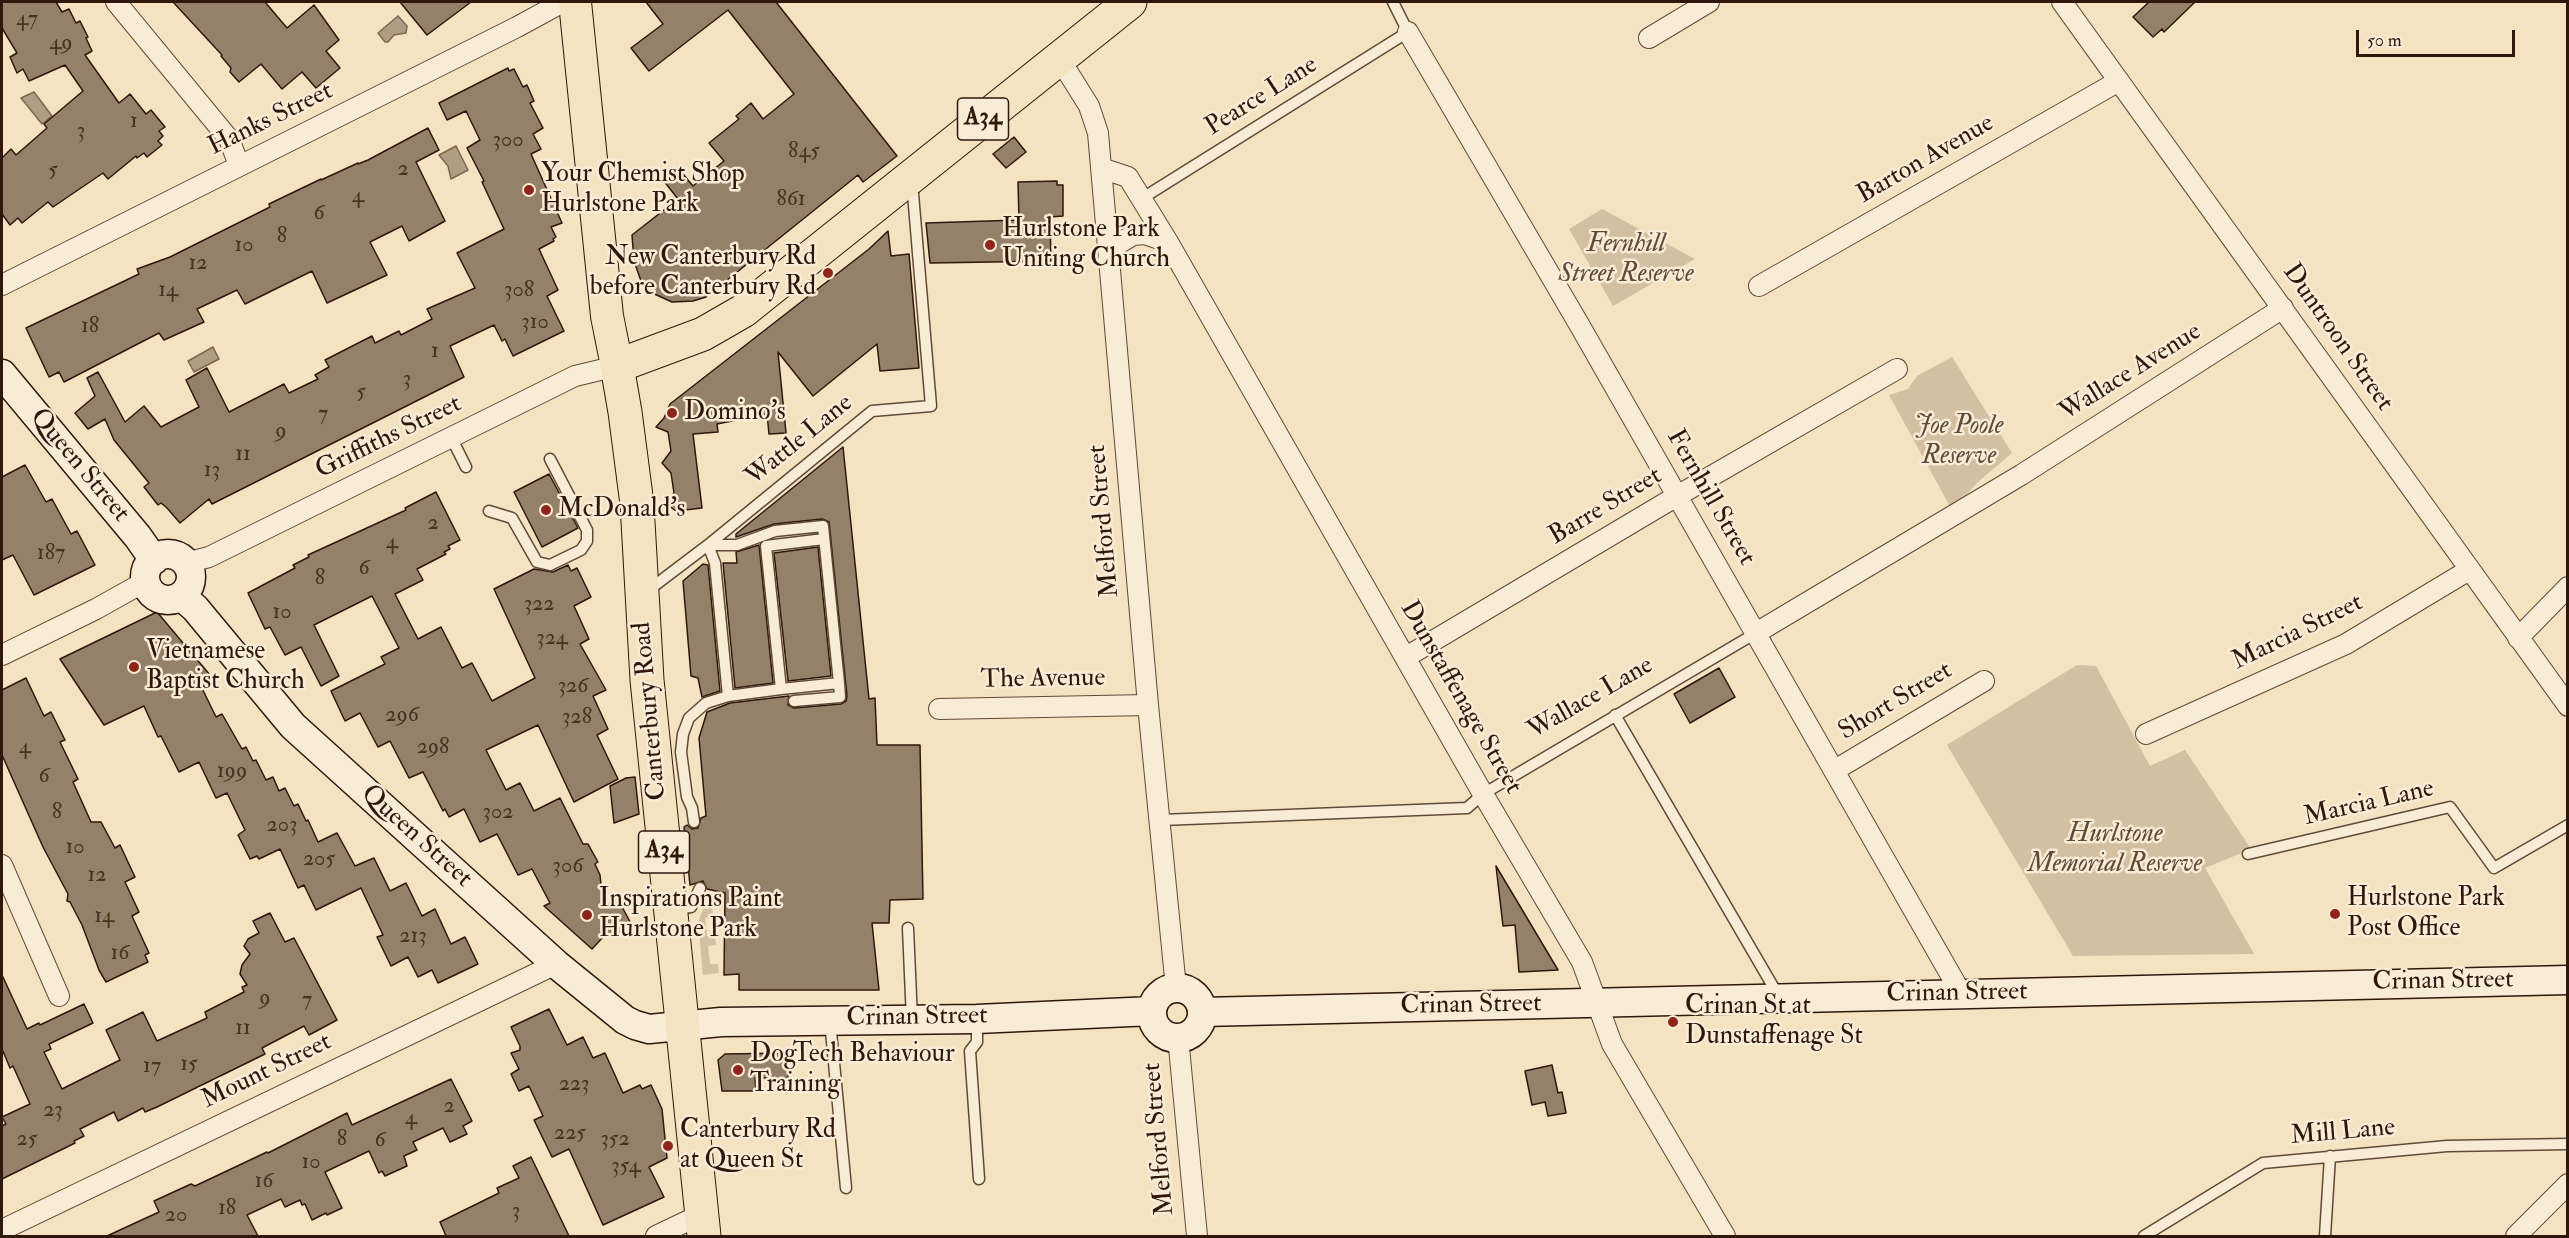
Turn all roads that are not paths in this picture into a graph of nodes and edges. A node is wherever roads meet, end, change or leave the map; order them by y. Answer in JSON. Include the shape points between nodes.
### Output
{"nodes":[{"id":1,"x":116,"y":2,"type":"edge"},
{"id":2,"x":563,"y":2,"type":"edge"},
{"id":3,"x":575,"y":2,"type":"edge"},
{"id":4,"x":1130,"y":2,"type":"edge"},
{"id":5,"x":1393,"y":2,"type":"edge"},
{"id":6,"x":1709,"y":2,"type":"edge"},
{"id":7,"x":2062,"y":2,"type":"edge"},
{"id":8,"x":1408,"y":32,"type":"junction"},
{"id":9,"x":1649,"y":38,"type":"dead end"},
{"id":10,"x":1059,"y":58,"type":"junction"},
{"id":11,"x":2119,"y":81,"type":"junction"},
{"id":12,"x":239,"y":165,"type":"junction"},
{"id":13,"x":1101,"y":168,"type":"junction"},
{"id":14,"x":911,"y":176,"type":"junction"},
{"id":15,"x":1104,"y":190,"type":"junction"},
{"id":16,"x":1138,"y":195,"type":"junction"},
{"id":17,"x":1168,"y":242,"type":"junction"},
{"id":18,"x":1108,"y":260,"type":"junction"},
{"id":19,"x":2,"y":285,"type":"edge"},
{"id":20,"x":1759,"y":286,"type":"dead end"},
{"id":21,"x":2283,"y":309,"type":"junction"},
{"id":22,"x":617,"y":366,"type":"junction"},
{"id":23,"x":1897,"y":369,"type":"dead end"},
{"id":24,"x":2,"y":374,"type":"edge"},
{"id":25,"x":452,"y":437,"type":"junction"},
{"id":26,"x":550,"y":459,"type":"dead end"},
{"id":27,"x":466,"y":467,"type":"dead end"},
{"id":28,"x":2008,"y":483,"type":"joint"},
{"id":29,"x":1677,"y":496,"type":"junction"},
{"id":30,"x":489,"y":511,"type":"dead end"},
{"id":31,"x":824,"y":539,"type":"junction"},
{"id":32,"x":708,"y":545,"type":"junction"},
{"id":33,"x":736,"y":545,"type":"junction"},
{"id":34,"x":766,"y":546,"type":"junction"},
{"id":35,"x":186,"y":563,"type":"junction"},
{"id":36,"x":150,"y":570,"type":"junction"},
{"id":37,"x":2469,"y":570,"type":"junction"},
{"id":38,"x":2568,"y":587,"type":"edge"},
{"id":39,"x":181,"y":596,"type":"junction"},
{"id":40,"x":641,"y":596,"type":"junction"},
{"id":41,"x":1756,"y":633,"type":"junction"},
{"id":42,"x":2518,"y":638,"type":"junction"},
{"id":43,"x":2,"y":655,"type":"edge"},
{"id":44,"x":1406,"y":657,"type":"junction"},
{"id":45,"x":1984,"y":681,"type":"dead end"},
{"id":46,"x":839,"y":683,"type":"junction"},
{"id":47,"x":780,"y":689,"type":"junction"},
{"id":48,"x":728,"y":696,"type":"junction"},
{"id":49,"x":794,"y":701,"type":"dead end"},
{"id":50,"x":1148,"y":705,"type":"junction"},
{"id":51,"x":2568,"y":706,"type":"edge"},
{"id":52,"x":939,"y":709,"type":"dead end"},
{"id":53,"x":1616,"y":715,"type":"junction"},
{"id":54,"x":2146,"y":734,"type":"dead end"},
{"id":55,"x":1834,"y":770,"type":"junction"},
{"id":56,"x":1483,"y":794,"type":"junction"},
{"id":57,"x":1161,"y":820,"type":"junction"},
{"id":58,"x":694,"y":822,"type":"dead end"},
{"id":59,"x":2568,"y":825,"type":"edge"},
{"id":60,"x":2248,"y":854,"type":"dead end"},
{"id":61,"x":2,"y":865,"type":"edge"},
{"id":62,"x":700,"y":888,"type":"dead end"},
{"id":63,"x":670,"y":909,"type":"junction"},
{"id":64,"x":908,"y":928,"type":"dead end"},
{"id":65,"x":556,"y":963,"type":"junction"},
{"id":66,"x":2568,"y":980,"type":"edge"},
{"id":67,"x":1176,"y":988,"type":"junction"},
{"id":68,"x":1961,"y":993,"type":"junction"},
{"id":69,"x":59,"y":996,"type":"dead end"},
{"id":70,"x":1780,"y":998,"type":"junction"},
{"id":71,"x":1598,"y":1003,"type":"junction"},
{"id":72,"x":1152,"y":1011,"type":"junction"},
{"id":73,"x":1202,"y":1012,"type":"junction"},
{"id":74,"x":830,"y":1019,"type":"junction"},
{"id":75,"x":912,"y":1020,"type":"junction"},
{"id":76,"x":683,"y":1025,"type":"junction"},
{"id":77,"x":977,"y":1030,"type":"junction"},
{"id":78,"x":1178,"y":1037,"type":"junction"},
{"id":79,"x":2568,"y":1144,"type":"edge"},
{"id":80,"x":2330,"y":1156,"type":"junction"},
{"id":81,"x":980,"y":1179,"type":"dead end"},
{"id":82,"x":2568,"y":1184,"type":"edge"},
{"id":83,"x":846,"y":1188,"type":"dead end"},
{"id":84,"x":703,"y":1225,"type":"edge"},
{"id":85,"x":2,"y":1230,"type":"edge"},
{"id":86,"x":656,"y":1236,"type":"edge"},
{"id":87,"x":1197,"y":1236,"type":"edge"},
{"id":88,"x":1725,"y":1236,"type":"edge"},
{"id":89,"x":2144,"y":1236,"type":"edge"},
{"id":90,"x":2325,"y":1236,"type":"edge"},
{"id":91,"x":2516,"y":1236,"type":"edge"}],
"edges":[{"from":1,"to":12,"type":"street","via":[[229,139]]},
{"from":2,"to":12,"type":"street","name":"Hanks Street"},
{"from":3,"to":22,"type":"main road","via":[[607,315]]},
{"from":4,"to":10,"type":"highway","number":"A34"},
{"from":5,"to":8,"type":"lane"},
{"from":6,"to":9,"type":"street"},
{"from":7,"to":11,"type":"street","name":"Duntroon Street"},
{"from":8,"to":16,"type":"lane","name":"Pearce Lane"},
{"from":8,"to":29,"type":"street","name":"Fernhill Street"},
{"from":10,"to":13,"type":"street","name":"Melford Street","via":[[1095,120]]},
{"from":10,"to":14,"type":"highway","number":"A34"},
{"from":11,"to":20,"type":"street","name":"Barton Avenue"},
{"from":11,"to":21,"type":"street","name":"Duntroon Street"},
{"from":12,"to":19,"type":"street","name":"Hanks Street"},
{"from":13,"to":15,"type":"street","name":"Melford Street"},
{"from":13,"to":16,"type":"street","name":"Dunstaffenage Street","via":[[1128,177]]},
{"from":14,"to":22,"type":"highway","number":"A34","via":[[743,311],[703,334]]},
{"from":14,"to":32,"type":"lane","name":"Wattle Lane","via":[[931,406],[872,411]]},
{"from":15,"to":16,"type":"street","via":[[1118,189]]},
{"from":15,"to":18,"type":"street","name":"Melford Street"},
{"from":16,"to":17,"type":"street","name":"Dunstaffenage Street"},
{"from":17,"to":18,"type":"street","via":[[1145,234],[1133,235],[1118,244]]},
{"from":17,"to":44,"type":"street","name":"Dunstaffenage Street"},
{"from":18,"to":50,"type":"street","name":"Melford Street"},
{"from":21,"to":28,"type":"street","name":"Wallace Avenue"},
{"from":21,"to":37,"type":"street","name":"Duntroon Street"},
{"from":22,"to":25,"type":"street","name":"Griffiths Street","via":[[575,376]]},
{"from":22,"to":40,"type":"highway","name":"Canterbury Road","number":"A34","via":[[637,504]]},
{"from":23,"to":29,"type":"street","name":"Barre Street"},
{"from":24,"to":36,"type":"street","name":"Queen Street","via":[[138,537]]},
{"from":25,"to":27,"type":"lane"},
{"from":25,"to":35,"type":"street","name":"Griffiths Street","via":[[209,557]]},
{"from":26,"to":30,"type":"lane","via":[[587,530],[587,541],[581,550],[550,566],[537,562],[512,518]]},
{"from":28,"to":41,"type":"street","name":"Wallace Lane"},
{"from":29,"to":41,"type":"street","name":"Fernhill Street"},
{"from":29,"to":44,"type":"street","name":"Barre Street"},
{"from":31,"to":33,"type":"lane","via":[[823,526],[775,531]]},
{"from":31,"to":34,"type":"lane"},
{"from":31,"to":46,"type":"lane"},
{"from":32,"to":33,"type":"lane"},
{"from":32,"to":40,"type":"lane","name":"Wattle Lane"},
{"from":32,"to":48,"type":"lane","via":[[715,563]]},
{"from":33,"to":34,"type":"lane"},
{"from":34,"to":47,"type":"lane"},
{"from":35,"to":36,"type":"street","via":[[171,554],[161,555]]},
{"from":35,"to":39,"type":"street","via":[[191,577]]},
{"from":36,"to":39,"type":"street","via":[[153,594],[166,600]]},
{"from":36,"to":43,"type":"street","via":[[96,609]]},
{"from":37,"to":42,"type":"street","name":"Duntroon Street"},
{"from":37,"to":54,"type":"street","name":"Marcia Street","via":[[2346,644]]},
{"from":38,"to":42,"type":"street"},
{"from":39,"to":65,"type":"street","name":"Queen Street","via":[[293,726]]},
{"from":40,"to":63,"type":"highway","name":"Canterbury Road","number":"A34"},
{"from":41,"to":53,"type":"lane","name":"Wallace Lane"},
{"from":41,"to":55,"type":"street","name":"Fernhill Street"},
{"from":42,"to":51,"type":"street","name":"Duntroon Street"},
{"from":44,"to":56,"type":"street","name":"Dunstaffenage Street"},
{"from":45,"to":55,"type":"street","name":"Short Street"},
{"from":46,"to":47,"type":"lane"},
{"from":46,"to":49,"type":"lane","via":[[840,697]]},
{"from":47,"to":48,"type":"lane"},
{"from":48,"to":58,"type":"lane","via":[[696,710],[683,734],[681,752]]},
{"from":50,"to":52,"type":"street","name":"The Avenue"},
{"from":50,"to":57,"type":"street","name":"Melford Street"},
{"from":53,"to":56,"type":"lane","name":"Wallace Lane"},
{"from":53,"to":70,"type":"lane"},
{"from":55,"to":68,"type":"street","name":"Fernhill Street"},
{"from":56,"to":57,"type":"lane","name":"Wallace Lane","via":[[1467,808]]},
{"from":56,"to":71,"type":"street","name":"Dunstaffenage Street","via":[[1582,962]]},
{"from":57,"to":67,"type":"street","name":"Melford Street"},
{"from":59,"to":60,"type":"lane","name":"Marcia Lane","via":[[2494,868],[2450,807]]},
{"from":61,"to":69,"type":"street"},
{"from":62,"to":63,"type":"lane","via":[[691,907]]},
{"from":63,"to":76,"type":"highway","name":"Canterbury Road","number":"A34"},
{"from":64,"to":75,"type":"lane"},
{"from":65,"to":76,"type":"street","name":"Queen Street","via":[[635,1025],[649,1029]]},
{"from":65,"to":85,"type":"street","name":"Mount Street"},
{"from":66,"to":68,"type":"street","name":"Crinan Street"},
{"from":67,"to":72,"type":"street","via":[[1162,993]]},
{"from":67,"to":73,"type":"street","via":[[1197,998]]},
{"from":68,"to":70,"type":"street","name":"Crinan Street"},
{"from":70,"to":71,"type":"street","name":"Crinan Street"},
{"from":71,"to":73,"type":"street","name":"Crinan Street"},
{"from":71,"to":88,"type":"street","name":"Dunstaffenage Street","via":[[1612,1044]]},
{"from":72,"to":77,"type":"street","name":"Crinan Street"},
{"from":72,"to":78,"type":"street","via":[[1156,1025],[1169,1036]]},
{"from":73,"to":78,"type":"street","via":[[1198,1027]]},
{"from":74,"to":75,"type":"street","name":"Crinan Street"},
{"from":74,"to":76,"type":"street","name":"Crinan Street"},
{"from":74,"to":83,"type":"lane"},
{"from":75,"to":77,"type":"street","name":"Crinan Street"},
{"from":76,"to":84,"type":"highway","name":"Canterbury Road","number":"A34"},
{"from":77,"to":81,"type":"lane","via":[[970,1051]]},
{"from":78,"to":87,"type":"street","name":"Melford Street"},
{"from":79,"to":80,"type":"lane","name":"Mill Lane","via":[[2447,1146]]},
{"from":80,"to":89,"type":"lane","name":"Mill Lane","via":[[2263,1163]]},
{"from":80,"to":90,"type":"lane"},
{"from":82,"to":91,"type":"street"},
{"from":84,"to":86,"type":"street"}]}
